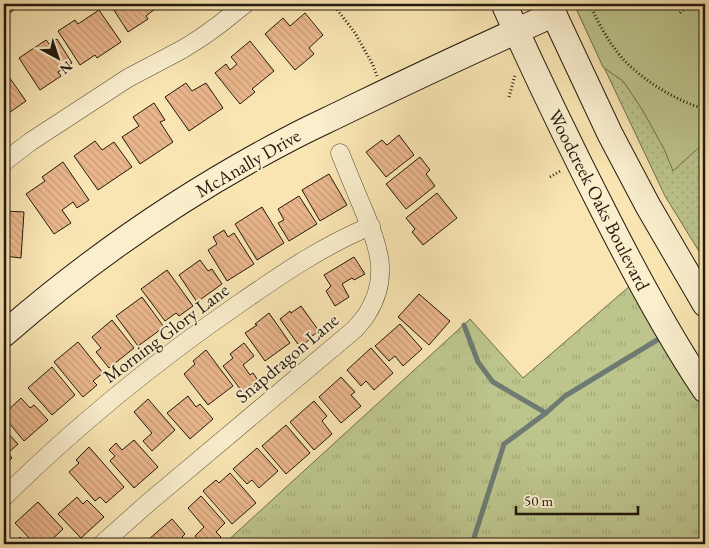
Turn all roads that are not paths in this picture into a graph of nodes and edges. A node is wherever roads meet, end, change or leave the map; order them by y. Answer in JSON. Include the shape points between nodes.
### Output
{"nodes":[{"id":1,"x":246,"y":4,"type":"edge"},
{"id":2,"x":504,"y":4,"type":"edge"},
{"id":3,"x":551,"y":9,"type":"edge"},
{"id":4,"x":516,"y":31,"type":"junction"},
{"id":5,"x":340,"y":154,"type":"dead end"},
{"id":6,"x":4,"y":162,"type":"edge"},
{"id":7,"x":371,"y":226,"type":"junction"},
{"id":8,"x":705,"y":304,"type":"edge"},
{"id":9,"x":4,"y":334,"type":"edge"},
{"id":10,"x":705,"y":390,"type":"edge"},
{"id":11,"x":4,"y":497,"type":"edge"},
{"id":12,"x":102,"y":544,"type":"edge"}],
"edges":[{"from":1,"to":6,"type":"street","via":[[202,37],[117,85]]},
{"from":2,"to":4,"type":"main road","name":"Woodcreek Oaks Boulevard"},
{"from":3,"to":4,"type":"main road","name":"McAnally Drive"},
{"from":3,"to":8,"type":"main road","via":[[610,134]]},
{"from":4,"to":9,"type":"main road","name":"McAnally Drive","via":[[287,140],[226,174],[113,247]]},
{"from":4,"to":10,"type":"main road","name":"Woodcreek Oaks Boulevard","via":[[578,162],[651,301]]},
{"from":5,"to":7,"type":"street","name":"Snapdragon Lane"},
{"from":7,"to":11,"type":"street","name":"Morning Glory Lane","via":[[319,252],[206,327],[88,418]]},
{"from":7,"to":12,"type":"street","name":"Snapdragon Lane","via":[[379,252],[380,281],[376,298],[355,329]]}]}
